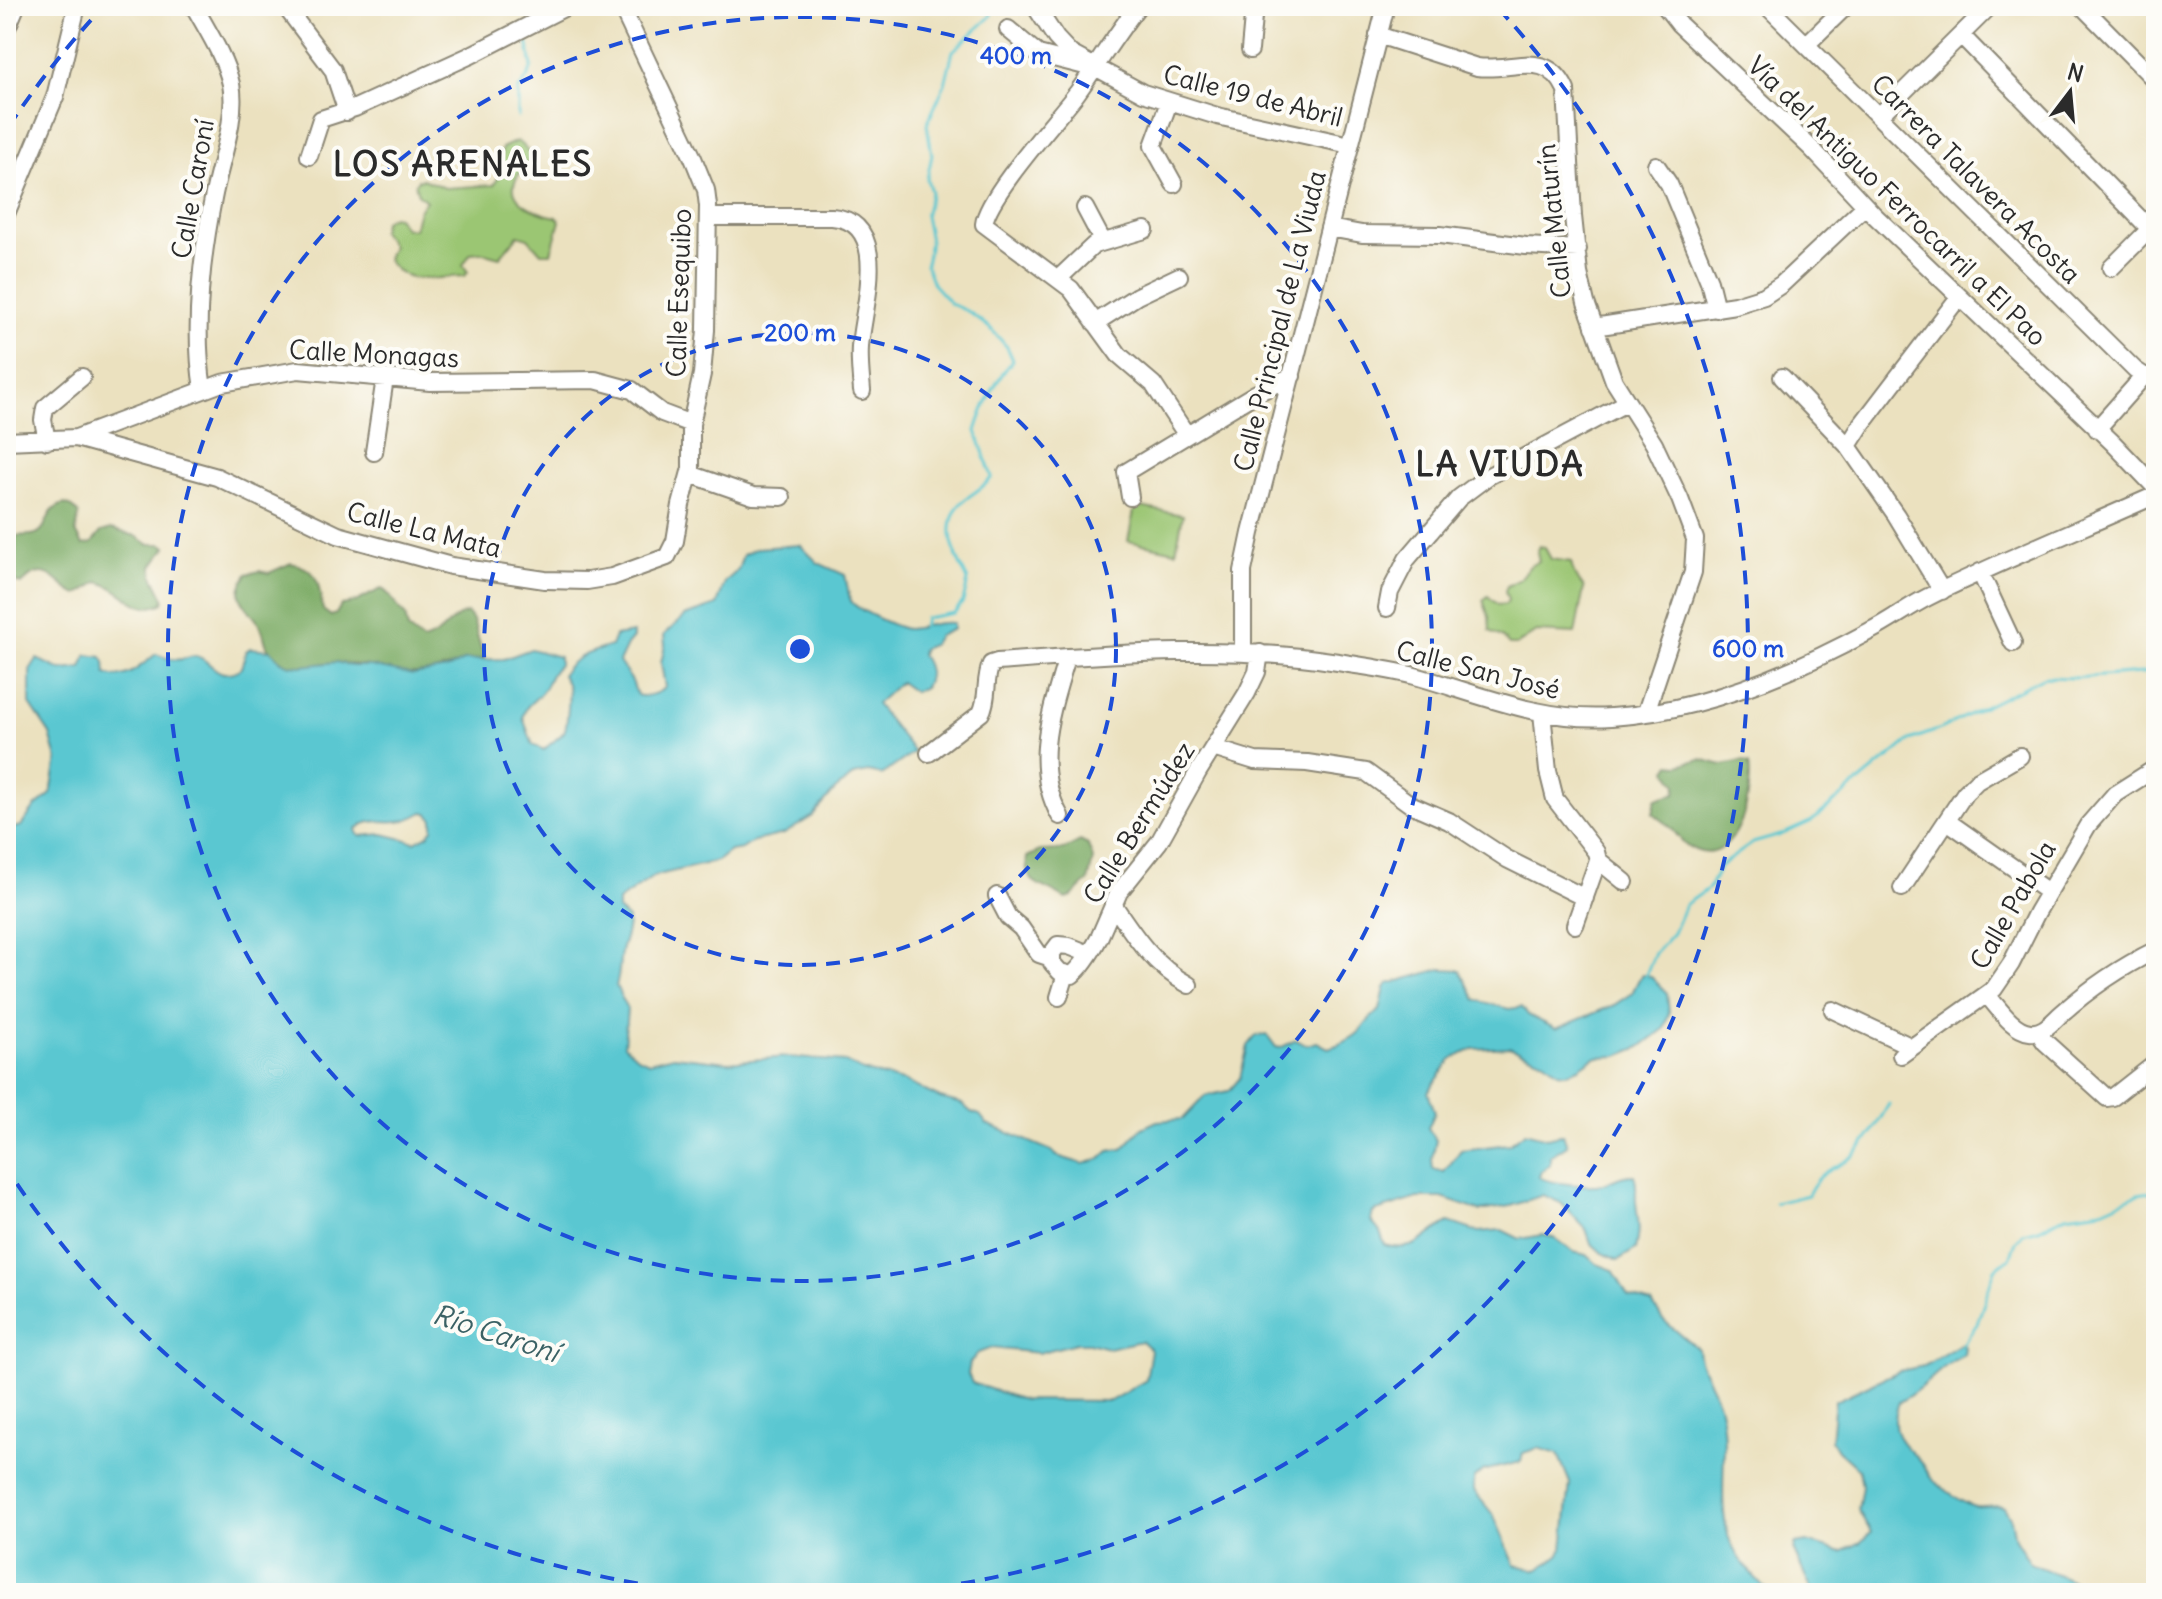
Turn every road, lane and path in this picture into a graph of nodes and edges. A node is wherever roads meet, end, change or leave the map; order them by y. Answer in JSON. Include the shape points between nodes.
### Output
{"nodes":[{"id":1,"x":11,"y":6,"type":"edge"},
{"id":2,"x":77,"y":6,"type":"edge"},
{"id":3,"x":194,"y":6,"type":"edge"},
{"id":4,"x":285,"y":6,"type":"edge"},
{"id":5,"x":567,"y":6,"type":"edge"},
{"id":6,"x":1035,"y":6,"type":"edge"},
{"id":7,"x":1138,"y":6,"type":"edge"},
{"id":8,"x":1254,"y":6,"type":"edge"},
{"id":9,"x":1386,"y":6,"type":"edge"},
{"id":10,"x":1665,"y":6,"type":"edge"},
{"id":11,"x":1767,"y":6,"type":"edge"},
{"id":12,"x":1846,"y":6,"type":"edge"},
{"id":13,"x":1990,"y":6,"type":"edge"},
{"id":14,"x":2082,"y":6,"type":"edge"},
{"id":15,"x":624,"y":7,"type":"edge"},
{"id":16,"x":6,"y":18,"type":"edge"},
{"id":17,"x":6,"y":25,"type":"edge"},
{"id":18,"x":1008,"y":29,"type":"dead end"},
{"id":19,"x":1378,"y":35,"type":"junction"},
{"id":20,"x":1961,"y":35,"type":"junction"},
{"id":21,"x":1807,"y":44,"type":"junction"},
{"id":22,"x":1250,"y":50,"type":"dead end"},
{"id":23,"x":1094,"y":68,"type":"junction"},
{"id":24,"x":2155,"y":77,"type":"edge"},
{"id":25,"x":1169,"y":102,"type":"junction"},
{"id":26,"x":347,"y":112,"type":"junction"},
{"id":27,"x":1879,"y":116,"type":"junction"},
{"id":28,"x":1350,"y":145,"type":"junction"},
{"id":29,"x":309,"y":156,"type":"dead end"},
{"id":30,"x":1656,"y":165,"type":"dead end"},
{"id":31,"x":1174,"y":184,"type":"dead end"},
{"id":32,"x":1865,"y":206,"type":"junction"},
{"id":33,"x":1085,"y":208,"type":"dead end"},
{"id":34,"x":6,"y":214,"type":"edge"},
{"id":35,"x":709,"y":217,"type":"junction"},
{"id":36,"x":2153,"y":226,"type":"edge"},
{"id":37,"x":1329,"y":228,"type":"junction"},
{"id":38,"x":1145,"y":230,"type":"dead end"},
{"id":39,"x":1103,"y":242,"type":"junction"},
{"id":40,"x":1578,"y":249,"type":"junction"},
{"id":41,"x":2111,"y":268,"type":"dead end"},
{"id":42,"x":1179,"y":276,"type":"dead end"},
{"id":43,"x":1058,"y":279,"type":"junction"},
{"id":44,"x":1959,"y":297,"type":"junction"},
{"id":45,"x":1716,"y":309,"type":"junction"},
{"id":46,"x":1095,"y":323,"type":"junction"},
{"id":47,"x":1594,"y":327,"type":"junction"},
{"id":48,"x":1292,"y":376,"type":"junction"},
{"id":49,"x":2153,"y":376,"type":"edge"},
{"id":50,"x":82,"y":377,"type":"dead end"},
{"id":51,"x":1782,"y":377,"type":"dead end"},
{"id":52,"x":385,"y":378,"type":"junction"},
{"id":53,"x":203,"y":389,"type":"junction"},
{"id":54,"x":862,"y":391,"type":"dead end"},
{"id":55,"x":1626,"y":403,"type":"junction"},
{"id":56,"x":691,"y":424,"type":"junction"},
{"id":57,"x":2097,"y":429,"type":"junction"},
{"id":58,"x":1186,"y":434,"type":"junction"},
{"id":59,"x":76,"y":438,"type":"junction"},
{"id":60,"x":6,"y":441,"type":"edge"},
{"id":61,"x":47,"y":441,"type":"junction"},
{"id":62,"x":1848,"y":446,"type":"junction"},
{"id":63,"x":374,"y":452,"type":"dead end"},
{"id":64,"x":690,"y":474,"type":"junction"},
{"id":65,"x":2156,"y":488,"type":"edge"},
{"id":66,"x":2156,"y":495,"type":"edge"},
{"id":67,"x":782,"y":497,"type":"dead end"},
{"id":68,"x":1130,"y":497,"type":"dead end"},
{"id":69,"x":673,"y":549,"type":"joint"},
{"id":70,"x":1980,"y":572,"type":"junction"},
{"id":71,"x":1942,"y":591,"type":"junction"},
{"id":72,"x":1387,"y":608,"type":"dead end"},
{"id":73,"x":2013,"y":643,"type":"dead end"},
{"id":74,"x":1243,"y":652,"type":"junction"},
{"id":75,"x":1260,"y":653,"type":"junction"},
{"id":76,"x":1067,"y":657,"type":"junction"},
{"id":77,"x":1646,"y":712,"type":"junction"},
{"id":78,"x":1542,"y":713,"type":"junction"},
{"id":79,"x":1213,"y":748,"type":"junction"},
{"id":80,"x":929,"y":753,"type":"dead end"},
{"id":81,"x":2020,"y":756,"type":"dead end"},
{"id":82,"x":2156,"y":768,"type":"edge"},
{"id":83,"x":1060,"y":816,"type":"dead end"},
{"id":84,"x":1947,"y":821,"type":"junction"},
{"id":85,"x":1580,"y":834,"type":"junction"},
{"id":86,"x":1598,"y":860,"type":"junction"},
{"id":87,"x":1625,"y":882,"type":"dead end"},
{"id":88,"x":1902,"y":888,"type":"dead end"},
{"id":89,"x":2048,"y":892,"type":"junction"},
{"id":90,"x":1587,"y":893,"type":"junction"},
{"id":91,"x":997,"y":896,"type":"dead end"},
{"id":92,"x":1113,"y":904,"type":"junction"},
{"id":93,"x":1575,"y":925,"type":"dead end"},
{"id":94,"x":2156,"y":950,"type":"edge"},
{"id":95,"x":1089,"y":954,"type":"junction"},
{"id":96,"x":1051,"y":958,"type":"junction"},
{"id":97,"x":1071,"y":974,"type":"junction"},
{"id":98,"x":1189,"y":985,"type":"dead end"},
{"id":99,"x":1987,"y":995,"type":"junction"},
{"id":100,"x":1059,"y":997,"type":"dead end"},
{"id":101,"x":1833,"y":1010,"type":"dead end"},
{"id":102,"x":2038,"y":1032,"type":"junction"},
{"id":103,"x":2156,"y":1063,"type":"edge"}],
"edges":[{"from":1,"to":16,"type":"main road"},
{"from":1,"to":17,"type":"main road"},
{"from":2,"to":34,"type":"street","via":[[55,97]]},
{"from":3,"to":53,"type":"street","name":"Calle Caroní","via":[[228,74],[232,97],[204,251],[199,333]]},
{"from":4,"to":26,"type":"street","via":[[333,70]]},
{"from":5,"to":26,"type":"street"},
{"from":6,"to":23,"type":"street","name":"Calle 19 de Abril","via":[[1062,46]]},
{"from":7,"to":23,"type":"street"},
{"from":8,"to":22,"type":"street"},
{"from":9,"to":19,"type":"street","name":"Calle Principal de La Viuda"},
{"from":10,"to":32,"type":"street","name":"Vía del Antiguo Ferrocarril a El Pao"},
{"from":11,"to":21,"type":"street","name":"Carrera Talavera Acosta"},
{"from":12,"to":21,"type":"street"},
{"from":13,"to":20,"type":"street"},
{"from":14,"to":24,"type":"street"},
{"from":15,"to":35,"type":"street","name":"Calle Esequibo","via":[[706,190]]},
{"from":18,"to":23,"type":"street","via":[[1038,54]]},
{"from":19,"to":28,"type":"street","name":"Calle Principal de La Viuda"},
{"from":19,"to":40,"type":"street","name":"Calle Maturín","via":[[1477,67],[1531,63],[1558,77],[1566,90]]},
{"from":20,"to":27,"type":"street"},
{"from":20,"to":36,"type":"street"},
{"from":21,"to":27,"type":"street","name":"Carrera Talavera Acosta"},
{"from":23,"to":25,"type":"street","name":"Calle 19 de Abril"},
{"from":23,"to":43,"type":"street","via":[[1008,180],[984,220]]},
{"from":25,"to":28,"type":"street","name":"Calle 19 de Abril"},
{"from":25,"to":31,"type":"street","via":[[1153,146]]},
{"from":26,"to":29,"type":"street","via":[[321,119]]},
{"from":27,"to":49,"type":"street","name":"Carrera Talavera Acosta","via":[[2018,255]]},
{"from":28,"to":37,"type":"street","name":"Calle Principal de La Viuda"},
{"from":30,"to":45,"type":"street","via":[[1669,184]]},
{"from":32,"to":44,"type":"street","name":"Vía del Antiguo Ferrocarril a El Pao"},
{"from":32,"to":45,"type":"street","via":[[1772,291]]},
{"from":33,"to":39,"type":"street"},
{"from":35,"to":54,"type":"street","via":[[832,217],[857,225],[869,274],[860,347]]},
{"from":35,"to":56,"type":"street","name":"Calle Esequibo","via":[[705,352]]},
{"from":36,"to":41,"type":"street"},
{"from":37,"to":40,"type":"street"},
{"from":37,"to":48,"type":"street","name":"Calle Principal de La Viuda"},
{"from":38,"to":39,"type":"street"},
{"from":39,"to":43,"type":"street"},
{"from":40,"to":47,"type":"street","name":"Calle Maturín"},
{"from":42,"to":46,"type":"street"},
{"from":43,"to":46,"type":"street"},
{"from":44,"to":57,"type":"street","name":"Vía del Antiguo Ferrocarril a El Pao"},
{"from":44,"to":62,"type":"street"},
{"from":45,"to":47,"type":"street"},
{"from":46,"to":58,"type":"street","via":[[1119,355],[1153,384]]},
{"from":47,"to":55,"type":"street","name":"Calle Maturín"},
{"from":48,"to":58,"type":"street"},
{"from":48,"to":74,"type":"street","name":"Calle Principal de La Viuda","via":[[1245,558]]},
{"from":49,"to":57,"type":"street"},
{"from":50,"to":61,"type":"street","via":[[45,408]]},
{"from":51,"to":62,"type":"street"},
{"from":52,"to":53,"type":"street","name":"Calle Monagas","via":[[288,370]]},
{"from":52,"to":56,"type":"street","name":"Calle Monagas","via":[[448,383],[595,380],[632,390],[662,413]]},
{"from":52,"to":63,"type":"street"},
{"from":53,"to":59,"type":"street","name":"Calle Monagas"},
{"from":55,"to":72,"type":"street","via":[[1497,471],[1459,498],[1407,559]]},
{"from":55,"to":77,"type":"street","name":"Calle Maturín","via":[[1654,444],[1695,539],[1693,572]]},
{"from":56,"to":64,"type":"street","name":"Calle Esequibo"},
{"from":57,"to":65,"type":"street","name":"Vía del Antiguo Ferrocarril a El Pao"},
{"from":58,"to":68,"type":"street","via":[[1126,472]]},
{"from":59,"to":61,"type":"street","name":"Calle Monagas"},
{"from":59,"to":69,"type":"street","name":"Calle La Mata","via":[[217,477],[338,535],[451,566],[587,581],[654,563]]},
{"from":60,"to":61,"type":"street","name":"Calle Monagas"},
{"from":62,"to":71,"type":"street"},
{"from":64,"to":67,"type":"street","via":[[753,496]]},
{"from":64,"to":69,"type":"street","name":"Calle Esequibo"},
{"from":66,"to":70,"type":"street","name":"Calle San José"},
{"from":70,"to":71,"type":"street","name":"Calle San José"},
{"from":70,"to":73,"type":"street"},
{"from":71,"to":77,"type":"street","name":"Calle San José","via":[[1797,668],[1727,694]]},
{"from":74,"to":75,"type":"street","name":"Calle San José"},
{"from":74,"to":76,"type":"street","name":"Calle San José"},
{"from":75,"to":78,"type":"street","name":"Calle San José","via":[[1410,675]]},
{"from":75,"to":79,"type":"street","name":"Calle Bermúdez","via":[[1254,680]]},
{"from":76,"to":80,"type":"street","name":"Calle San José","via":[[991,664],[981,713]]},
{"from":76,"to":83,"type":"street","via":[[1046,742],[1048,788]]},
{"from":77,"to":78,"type":"street","name":"Calle San José","via":[[1602,718]]},
{"from":78,"to":85,"type":"street","via":[[1553,793]]},
{"from":79,"to":90,"type":"street","via":[[1255,761],[1366,772],[1410,804],[1449,821],[1507,859]]},
{"from":79,"to":92,"type":"street","name":"Calle Bermúdez","via":[[1159,842]]},
{"from":81,"to":84,"type":"street","via":[[1970,787]]},
{"from":82,"to":89,"type":"street","name":"Calle Pabola","via":[[2100,809]]},
{"from":84,"to":88,"type":"street"},
{"from":84,"to":89,"type":"street"},
{"from":85,"to":86,"type":"street"},
{"from":85,"to":90,"type":"street","via":[[1588,857]]},
{"from":86,"to":87,"type":"street"},
{"from":86,"to":90,"type":"street"},
{"from":89,"to":99,"type":"street","name":"Calle Pabola","via":[[2011,964]]},
{"from":90,"to":93,"type":"street"},
{"from":91,"to":96,"type":"street","via":[[1039,954]]},
{"from":92,"to":95,"type":"street","name":"Calle Bermúdez"},
{"from":92,"to":98,"type":"street","via":[[1151,956]]},
{"from":94,"to":102,"type":"street","via":[[2090,990]]},
{"from":95,"to":96,"type":"street","via":[[1058,945]]},
{"from":95,"to":97,"type":"street","name":"Calle Bermúdez"},
{"from":96,"to":97,"type":"street","via":[[1055,968]]},
{"from":97,"to":100,"type":"street","name":"Calle Bermúdez"},
{"from":99,"to":101,"type":"street","name":"Calle Pabola","via":[[1906,1051]]},
{"from":99,"to":102,"type":"street","via":[[2016,1026]]},
{"from":102,"to":103,"type":"street","via":[[2107,1098]]}]}
